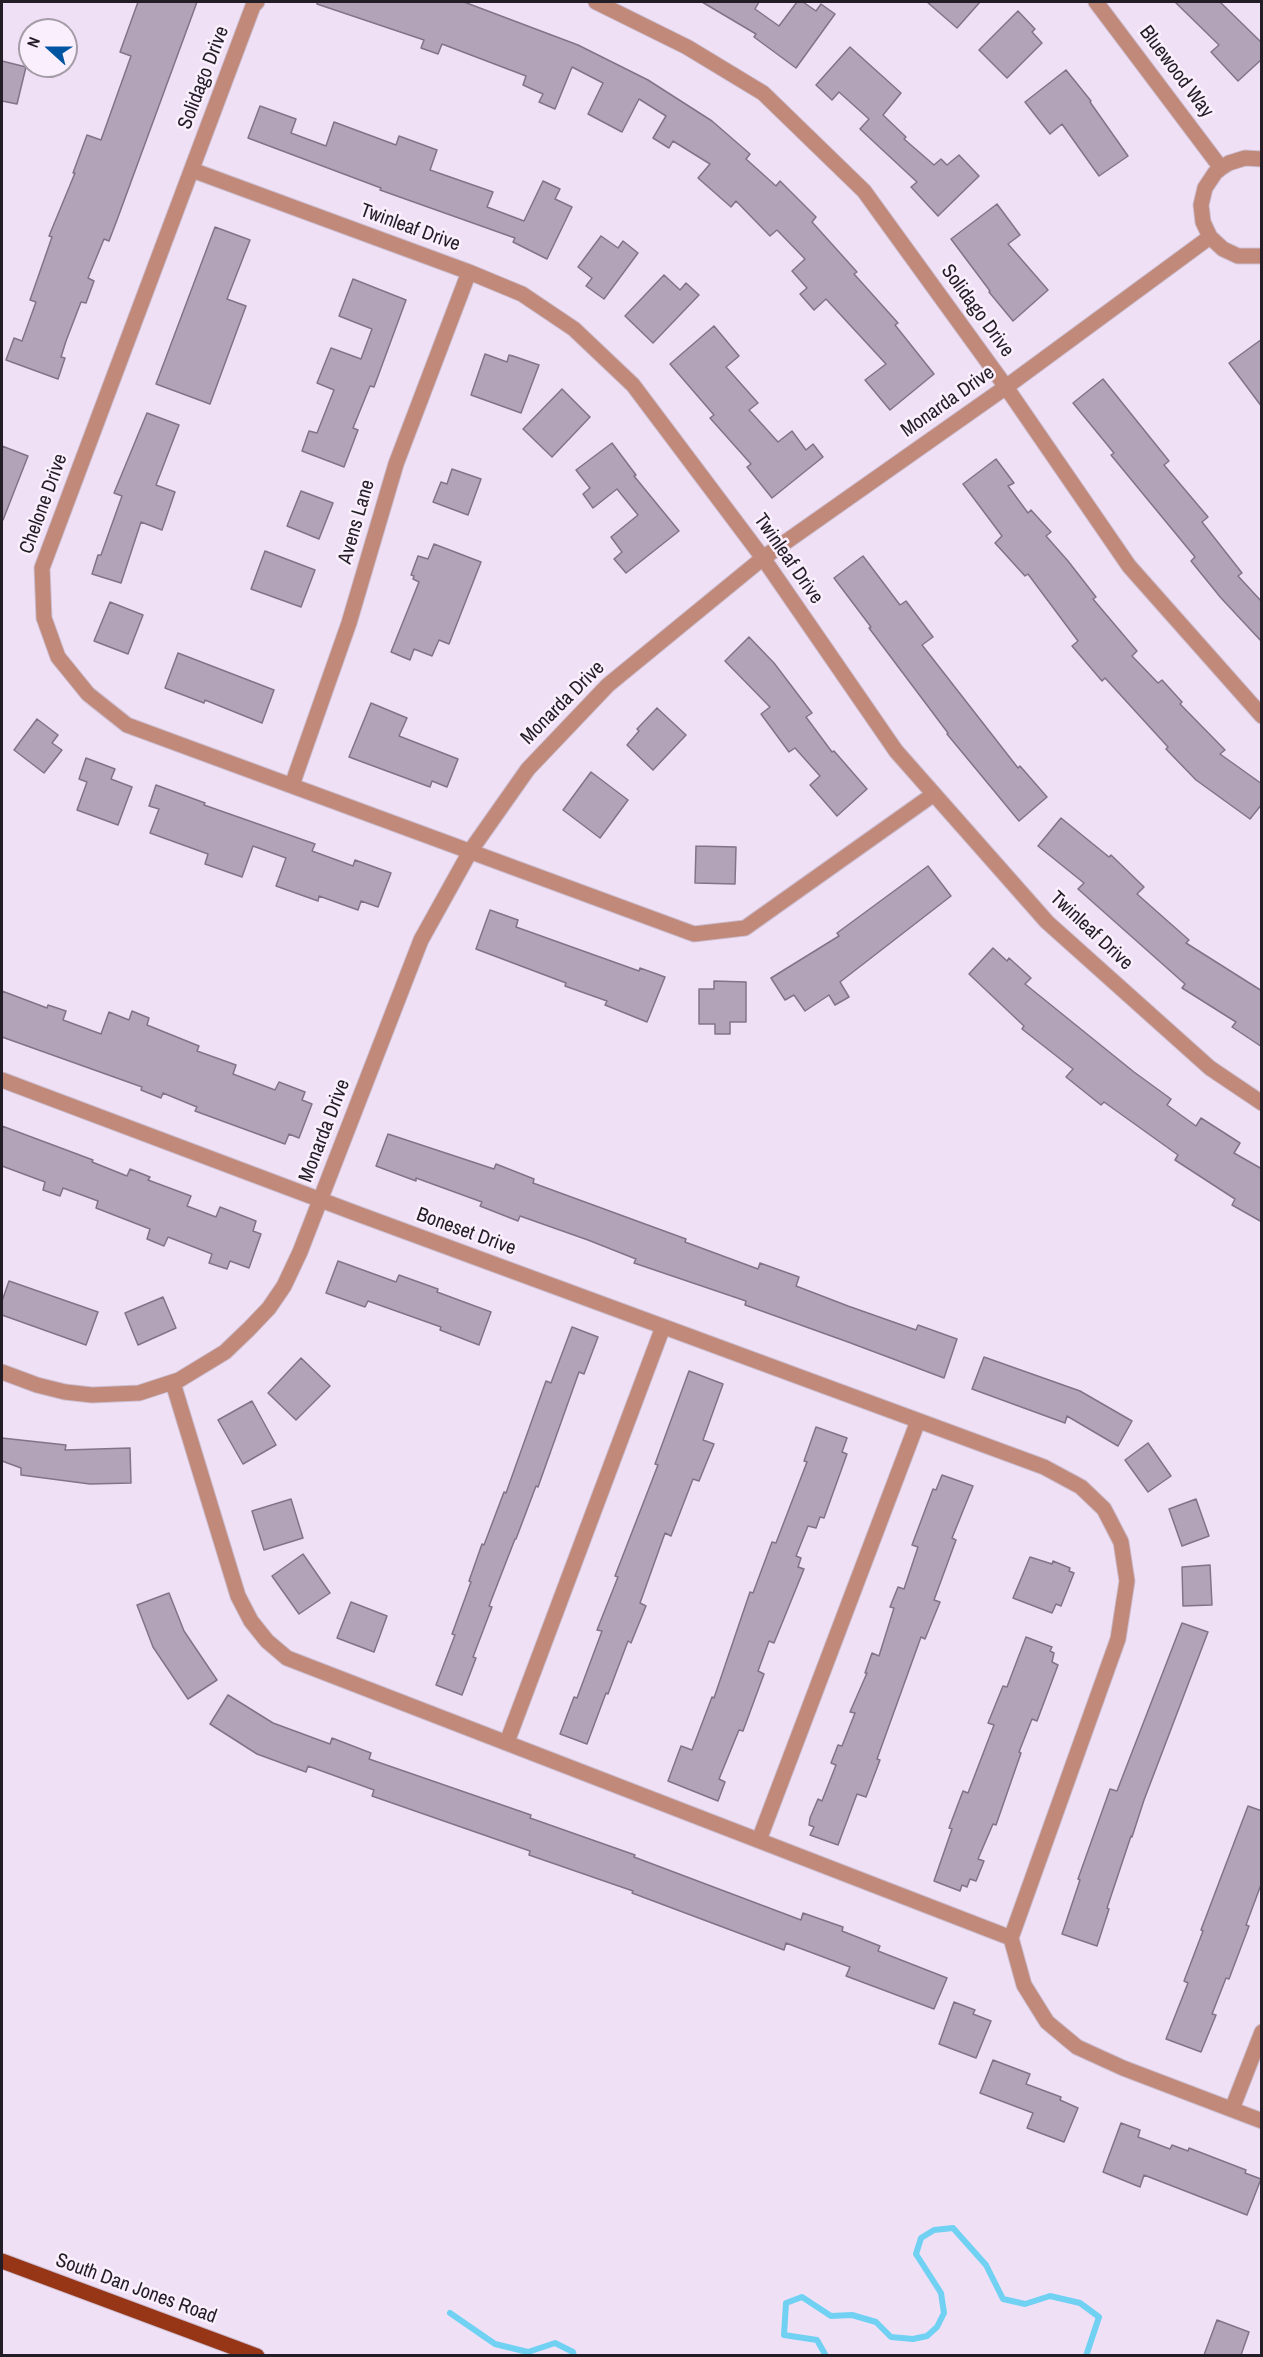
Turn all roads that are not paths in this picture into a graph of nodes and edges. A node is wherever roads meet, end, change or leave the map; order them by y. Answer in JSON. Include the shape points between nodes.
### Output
{"nodes":[{"id":1,"x":257,"y":2,"type":"edge"},
{"id":2,"x":596,"y":2,"type":"edge"},
{"id":3,"x":1096,"y":2,"type":"edge"},
{"id":4,"x":1262,"y":159,"type":"edge"},
{"id":5,"x":1221,"y":168,"type":"junction"},
{"id":6,"x":192,"y":170,"type":"junction"},
{"id":7,"x":1210,"y":237,"type":"junction"},
{"id":8,"x":1262,"y":256,"type":"edge"},
{"id":9,"x":469,"y":272,"type":"junction"},
{"id":10,"x":1006,"y":387,"type":"junction"},
{"id":11,"x":763,"y":558,"type":"junction"},
{"id":12,"x":1262,"y":716,"type":"edge"},
{"id":13,"x":292,"y":785,"type":"junction"},
{"id":14,"x":934,"y":794,"type":"junction"},
{"id":15,"x":471,"y":850,"type":"junction"},
{"id":16,"x":2,"y":1080,"type":"edge"},
{"id":17,"x":1262,"y":1103,"type":"edge"},
{"id":18,"x":321,"y":1201,"type":"junction"},
{"id":19,"x":663,"y":1327,"type":"junction"},
{"id":20,"x":2,"y":1372,"type":"edge"},
{"id":21,"x":173,"y":1383,"type":"junction"},
{"id":22,"x":918,"y":1421,"type":"junction"},
{"id":23,"x":507,"y":1743,"type":"junction"},
{"id":24,"x":759,"y":1840,"type":"junction"},
{"id":25,"x":1011,"y":1938,"type":"junction"},
{"id":26,"x":1262,"y":2032,"type":"edge"},
{"id":27,"x":1232,"y":2109,"type":"junction"},
{"id":28,"x":1262,"y":2121,"type":"edge"},
{"id":29,"x":2,"y":2261,"type":"edge"},
{"id":30,"x":257,"y":2355,"type":"edge"}],
"edges":[{"from":1,"to":6,"type":"street","name":"Solidago Drive"},
{"from":2,"to":10,"type":"street","name":"Solidago Drive","via":[[687,47],[763,93],[864,191]]},
{"from":3,"to":5,"type":"street","name":"Bluewood Way"},
{"from":4,"to":5,"type":"street","via":[[1245,158]]},
{"from":5,"to":7,"type":"street","via":[[1205,188],[1201,205]]},
{"from":6,"to":9,"type":"street","name":"Twinleaf Drive"},
{"from":6,"to":13,"type":"street","name":"Chelone Drive","via":[[42,568],[44,618],[58,657],[88,694],[127,725]]},
{"from":7,"to":8,"type":"street","via":[[1222,249],[1238,256]]},
{"from":7,"to":10,"type":"street","name":"Monarda Drive"},
{"from":9,"to":11,"type":"street","name":"Twinleaf Drive","via":[[522,294],[574,329],[633,385]]},
{"from":9,"to":13,"type":"street","name":"Avens Lane","via":[[396,464],[350,623]]},
{"from":10,"to":11,"type":"street","name":"Monarda Drive"},
{"from":10,"to":12,"type":"street","name":"Solidago Drive","via":[[1129,566]]},
{"from":11,"to":14,"type":"street","name":"Twinleaf Drive","via":[[896,751]]},
{"from":11,"to":15,"type":"street","name":"Monarda Drive","via":[[608,685],[528,769]]},
{"from":13,"to":15,"type":"street","name":"Chelone Drive"},
{"from":14,"to":15,"type":"street","name":"Chelone Drive","via":[[745,928],[694,934]]},
{"from":14,"to":17,"type":"street","name":"Twinleaf Drive","via":[[1047,922],[1210,1068]]},
{"from":15,"to":18,"type":"street","name":"Monarda Drive","via":[[421,940]]},
{"from":16,"to":18,"type":"street","name":"Boneset Drive"},
{"from":18,"to":19,"type":"street","name":"Boneset Drive"},
{"from":18,"to":21,"type":"street","name":"Monarda Drive","via":[[284,1286],[269,1308],[225,1352]]},
{"from":19,"to":22,"type":"street","name":"Boneset Drive"},
{"from":19,"to":23,"type":"street"},
{"from":20,"to":21,"type":"street","name":"Monarda Drive","via":[[37,1385],[92,1395],[139,1393]]},
{"from":21,"to":23,"type":"street","via":[[238,1596],[267,1641],[287,1658],[308,1668]]},
{"from":22,"to":24,"type":"street"},
{"from":22,"to":25,"type":"street","name":"Boneset Drive","via":[[1044,1467],[1081,1487],[1104,1509],[1121,1542],[1127,1581],[1118,1640]]},
{"from":23,"to":24,"type":"street"},
{"from":24,"to":25,"type":"street"},
{"from":25,"to":27,"type":"street","via":[[1024,1985],[1047,2022],[1077,2047]]},
{"from":26,"to":27,"type":"street"},
{"from":27,"to":28,"type":"street"},
{"from":29,"to":30,"type":"main road","name":"South Dan Jones Road"}]}
